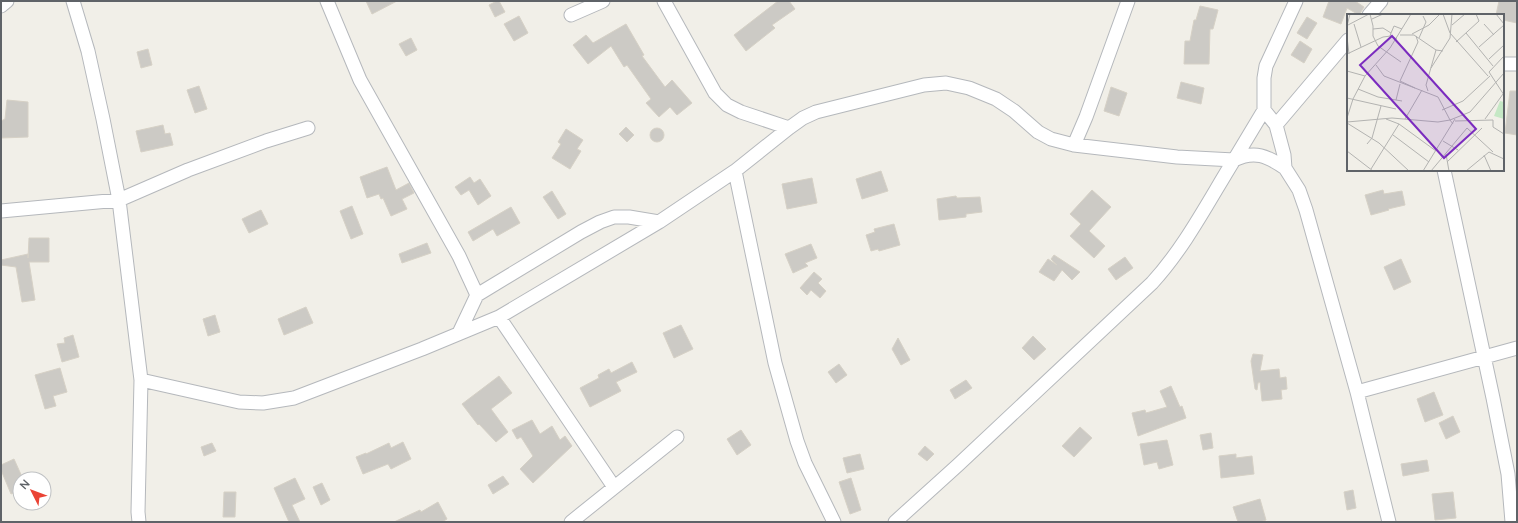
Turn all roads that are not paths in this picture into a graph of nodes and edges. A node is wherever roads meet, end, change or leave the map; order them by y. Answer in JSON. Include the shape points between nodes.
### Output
{"nodes":[{"id":1,"x":7,"y":1,"type":"edge"},
{"id":2,"x":73,"y":1,"type":"edge"},
{"id":3,"x":327,"y":1,"type":"edge"},
{"id":4,"x":602,"y":1,"type":"edge"},
{"id":5,"x":664,"y":1,"type":"edge"},
{"id":6,"x":1128,"y":1,"type":"edge"},
{"id":7,"x":1296,"y":1,"type":"edge"},
{"id":8,"x":1381,"y":1,"type":"edge"},
{"id":9,"x":1,"y":6,"type":"edge"},
{"id":10,"x":1370,"y":14,"type":"edge"},
{"id":11,"x":571,"y":15,"type":"dead end"},
{"id":12,"x":1347,"y":41,"type":"edge"},
{"id":13,"x":1504,"y":64,"type":"edge"},
{"id":14,"x":1517,"y":64,"type":"edge"},
{"id":15,"x":1264,"y":110,"type":"junction"},
{"id":16,"x":1276,"y":125,"type":"junction"},
{"id":17,"x":308,"y":128,"type":"dead end"},
{"id":18,"x":789,"y":128,"type":"junction"},
{"id":19,"x":1074,"y":145,"type":"junction"},
{"id":20,"x":1234,"y":160,"type":"junction"},
{"id":21,"x":1286,"y":168,"type":"junction"},
{"id":22,"x":735,"y":171,"type":"junction"},
{"id":23,"x":1444,"y":171,"type":"edge"},
{"id":24,"x":119,"y":200,"type":"junction"},
{"id":25,"x":1,"y":211,"type":"edge"},
{"id":26,"x":659,"y":222,"type":"junction"},
{"id":27,"x":477,"y":294,"type":"junction"},
{"id":28,"x":499,"y":317,"type":"junction"},
{"id":29,"x":459,"y":334,"type":"junction"},
{"id":30,"x":1517,"y":348,"type":"edge"},
{"id":31,"x":1485,"y":356,"type":"junction"},
{"id":32,"x":141,"y":380,"type":"junction"},
{"id":33,"x":1357,"y":392,"type":"junction"},
{"id":34,"x":677,"y":437,"type":"dead end"},
{"id":35,"x":1512,"y":477,"type":"edge"},
{"id":36,"x":614,"y":487,"type":"junction"},
{"id":37,"x":139,"y":522,"type":"edge"},
{"id":38,"x":571,"y":522,"type":"edge"},
{"id":39,"x":834,"y":522,"type":"edge"},
{"id":40,"x":895,"y":522,"type":"edge"},
{"id":41,"x":1389,"y":522,"type":"edge"},
{"id":42,"x":1512,"y":522,"type":"edge"}],
"edges":[{"from":1,"to":9,"type":"street"},
{"from":2,"to":24,"type":"street","via":[[88,51]]},
{"from":3,"to":27,"type":"street","via":[[360,80],[459,256]]},
{"from":4,"to":11,"type":"street"},
{"from":5,"to":18,"type":"street","via":[[715,93],[727,105],[741,112]]},
{"from":6,"to":19,"type":"street"},
{"from":7,"to":15,"type":"street","via":[[1266,66]]},
{"from":8,"to":10,"type":"street"},
{"from":12,"to":16,"type":"street"},
{"from":13,"to":14,"type":"street"},
{"from":15,"to":16,"type":"street"},
{"from":15,"to":20,"type":"street"},
{"from":16,"to":21,"type":"street"},
{"from":17,"to":24,"type":"street","via":[[188,170]]},
{"from":18,"to":19,"type":"street","via":[[816,112],[924,84],[946,83],[969,88],[996,99],[1038,132],[1051,139]]},
{"from":18,"to":22,"type":"street"},
{"from":19,"to":20,"type":"street","via":[[1177,157]]},
{"from":20,"to":21,"type":"street","via":[[1245,155],[1258,154]]},
{"from":20,"to":40,"type":"street","via":[[1166,268]]},
{"from":21,"to":33,"type":"street","via":[[1299,190],[1306,210]]},
{"from":22,"to":26,"type":"street"},
{"from":22,"to":39,"type":"street","via":[[775,363],[797,441]]},
{"from":23,"to":31,"type":"street"},
{"from":24,"to":25,"type":"street"},
{"from":24,"to":32,"type":"street"},
{"from":26,"to":27,"type":"street","via":[[629,216],[600,222]]},
{"from":26,"to":28,"type":"street"},
{"from":27,"to":29,"type":"street"},
{"from":28,"to":29,"type":"street"},
{"from":28,"to":36,"type":"street"},
{"from":29,"to":32,"type":"street","via":[[294,398],[263,403],[240,402]]},
{"from":30,"to":31,"type":"street"},
{"from":31,"to":33,"type":"street"},
{"from":31,"to":35,"type":"street"},
{"from":32,"to":37,"type":"street"},
{"from":33,"to":41,"type":"street"},
{"from":34,"to":36,"type":"street"},
{"from":35,"to":42,"type":"street"},
{"from":36,"to":38,"type":"street"}]}
